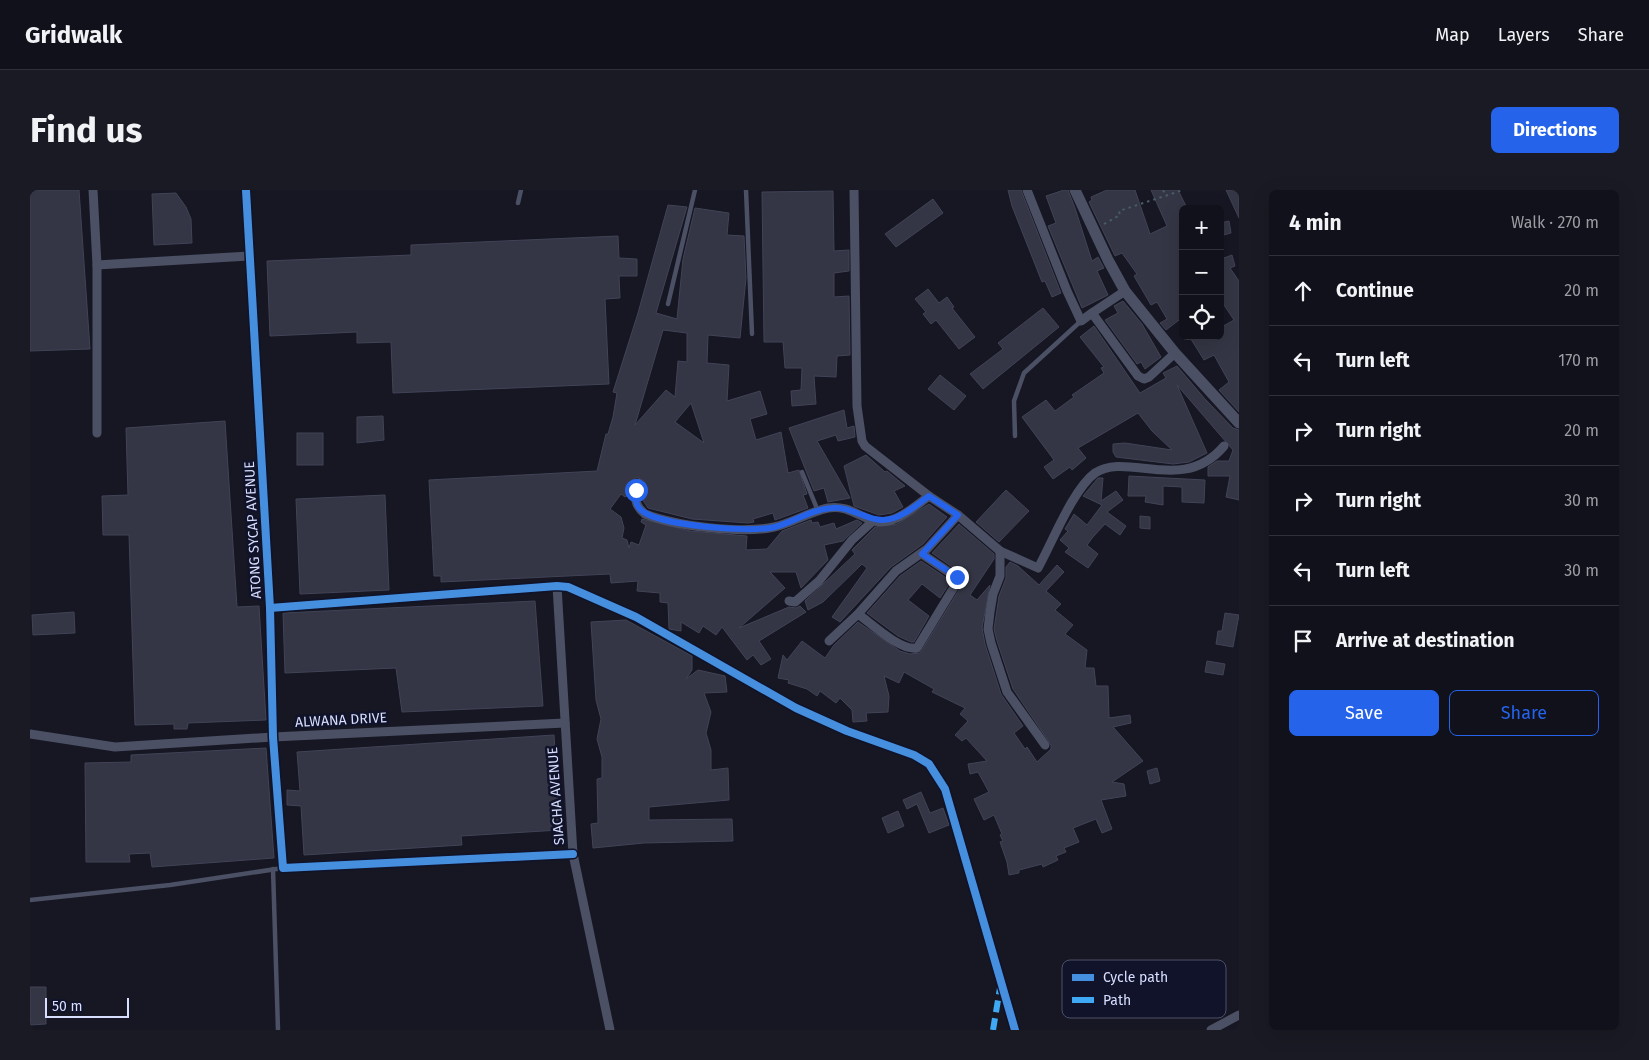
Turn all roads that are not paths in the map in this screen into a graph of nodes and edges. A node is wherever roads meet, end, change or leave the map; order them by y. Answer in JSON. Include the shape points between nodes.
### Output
{"nodes":[{"id":1,"x":93,"y":190,"type":"edge"},
{"id":2,"x":246,"y":190,"type":"edge"},
{"id":3,"x":521,"y":190,"type":"edge"},
{"id":4,"x":695,"y":190,"type":"edge"},
{"id":5,"x":746,"y":190,"type":"edge"},
{"id":6,"x":854,"y":190,"type":"edge"},
{"id":7,"x":1027,"y":190,"type":"edge"},
{"id":8,"x":1075,"y":190,"type":"edge"},
{"id":9,"x":518,"y":203,"type":"dead end"},
{"id":10,"x":249,"y":256,"type":"junction"},
{"id":11,"x":97,"y":265,"type":"junction"},
{"id":12,"x":1125,"y":291,"type":"junction"},
{"id":13,"x":668,"y":304,"type":"dead end"},
{"id":14,"x":1092,"y":313,"type":"junction"},
{"id":15,"x":1081,"y":320,"type":"junction"},
{"id":16,"x":752,"y":334,"type":"dead end"},
{"id":17,"x":1176,"y":353,"type":"junction"},
{"id":18,"x":1239,"y":423,"type":"edge"},
{"id":19,"x":97,"y":433,"type":"dead end"},
{"id":20,"x":1015,"y":436,"type":"dead end"},
{"id":21,"x":1224,"y":446,"type":"dead end"},
{"id":22,"x":802,"y":472,"type":"dead end"},
{"id":23,"x":638,"y":483,"type":"dead end"},
{"id":24,"x":929,"y":496,"type":"junction"},
{"id":25,"x":818,"y":511,"type":"junction"},
{"id":26,"x":958,"y":515,"type":"junction"},
{"id":27,"x":873,"y":521,"type":"junction"},
{"id":28,"x":1000,"y":551,"type":"junction"},
{"id":29,"x":922,"y":554,"type":"junction"},
{"id":30,"x":556,"y":586,"type":"junction"},
{"id":31,"x":789,"y":601,"type":"dead end"},
{"id":32,"x":270,"y":608,"type":"junction"},
{"id":33,"x":858,"y":614,"type":"junction"},
{"id":34,"x":829,"y":641,"type":"dead end"},
{"id":35,"x":565,"y":723,"type":"junction"},
{"id":36,"x":30,"y":734,"type":"edge"},
{"id":37,"x":273,"y":736,"type":"junction"},
{"id":38,"x":1045,"y":745,"type":"dead end"},
{"id":39,"x":573,"y":854,"type":"junction"},
{"id":40,"x":283,"y":868,"type":"junction"},
{"id":41,"x":273,"y":869,"type":"junction"},
{"id":42,"x":30,"y":900,"type":"edge"},
{"id":43,"x":1239,"y":1015,"type":"edge"},
{"id":44,"x":278,"y":1030,"type":"edge"},
{"id":45,"x":610,"y":1030,"type":"edge"},
{"id":46,"x":1016,"y":1030,"type":"edge"},
{"id":47,"x":1211,"y":1030,"type":"edge"}],
"edges":[{"from":1,"to":11,"type":"street"},
{"from":2,"to":10,"type":"street","name":"ATONG SYCAP AVENUE"},
{"from":3,"to":9,"type":"lane"},
{"from":4,"to":13,"type":"lane"},
{"from":5,"to":16,"type":"lane"},
{"from":6,"to":24,"type":"street","via":[[858,412],[862,441],[879,459]]},
{"from":7,"to":15,"type":"street"},
{"from":8,"to":12,"type":"street","via":[[1092,230]]},
{"from":10,"to":11,"type":"street"},
{"from":10,"to":32,"type":"street","name":"ATONG SYCAP AVENUE"},
{"from":11,"to":19,"type":"street"},
{"from":12,"to":14,"type":"street"},
{"from":12,"to":17,"type":"street"},
{"from":14,"to":15,"type":"street"},
{"from":14,"to":17,"type":"street","via":[[1141,378],[1149,377]]},
{"from":15,"to":20,"type":"lane","via":[[1024,373],[1014,401]]},
{"from":17,"to":18,"type":"street"},
{"from":21,"to":28,"type":"street","via":[[1215,457],[1188,468],[1167,471],[1102,469],[1092,475],[1079,492],[1038,568]]},
{"from":22,"to":25,"type":"lane"},
{"from":23,"to":25,"type":"street","via":[[635,500],[645,514],[694,525],[774,527]]},
{"from":24,"to":26,"type":"street"},
{"from":24,"to":27,"type":"street","via":[[895,518]]},
{"from":25,"to":27,"type":"street","via":[[842,508]]},
{"from":26,"to":28,"type":"street"},
{"from":26,"to":29,"type":"street"},
{"from":27,"to":31,"type":"street","via":[[852,540],[809,591],[795,602]]},
{"from":28,"to":38,"type":"street","via":[[1000,576],[993,594],[988,629],[991,643],[1007,692]]},
{"from":29,"to":33,"type":"street","via":[[896,571]]},
{"from":29,"to":33,"type":"street","via":[[959,579],[920,645],[912,649],[899,644]]},
{"from":30,"to":32,"type":"street"},
{"from":30,"to":35,"type":"street","name":"SIACHA AVENUE"},
{"from":30,"to":46,"type":"street","via":[[578,590],[636,618],[796,708],[929,764],[945,789]]},
{"from":32,"to":37,"type":"street","name":"ATONG SYCAP AVENUE"},
{"from":33,"to":34,"type":"street"},
{"from":35,"to":37,"type":"street","name":"ALWANA DRIVE"},
{"from":35,"to":39,"type":"street","name":"SIACHA AVENUE"},
{"from":36,"to":37,"type":"street","name":"ALWANA DRIVE","via":[[115,746]]},
{"from":37,"to":40,"type":"street","name":"ATONG SYCAP AVENUE"},
{"from":39,"to":40,"type":"street"},
{"from":39,"to":45,"type":"street","name":"SIACHA AVENUE"},
{"from":40,"to":41,"type":"lane"},
{"from":41,"to":42,"type":"lane","via":[[170,885]]},
{"from":41,"to":44,"type":"lane"},
{"from":43,"to":47,"type":"street"}]}
